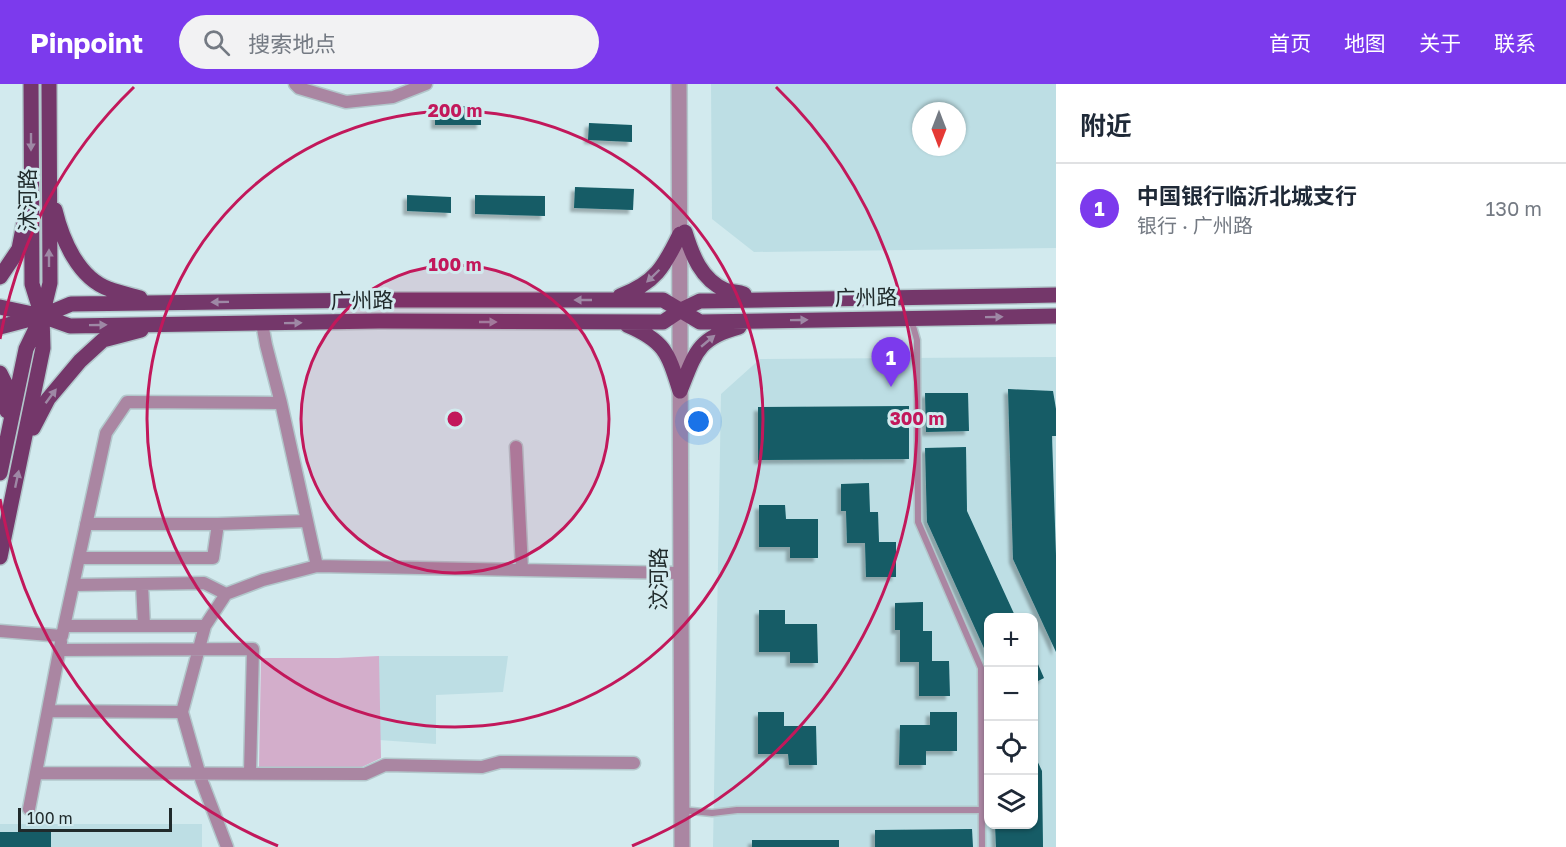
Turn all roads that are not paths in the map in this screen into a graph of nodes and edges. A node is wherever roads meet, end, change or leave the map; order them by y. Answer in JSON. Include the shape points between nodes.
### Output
{"nodes":[{"id":1,"x":31,"y":84,"type":"edge"},
{"id":2,"x":48,"y":84,"type":"edge"},
{"id":3,"x":295,"y":84,"type":"edge"},
{"id":4,"x":426,"y":84,"type":"edge"},
{"id":5,"x":679,"y":84,"type":"edge"},
{"id":6,"x":685,"y":84,"type":"edge"},
{"id":7,"x":49,"y":184,"type":"junction"},
{"id":8,"x":31,"y":189,"type":"junction"},
{"id":9,"x":682,"y":233,"type":"junction"},
{"id":10,"x":0,"y":277,"type":"edge"},
{"id":11,"x":1056,"y":295,"type":"edge"},
{"id":12,"x":771,"y":299,"type":"junction"},
{"id":13,"x":609,"y":300,"type":"junction"},
{"id":14,"x":158,"y":303,"type":"junction"},
{"id":15,"x":0,"y":307,"type":"edge"},
{"id":16,"x":681,"y":310,"type":"junction"},
{"id":17,"x":42,"y":315,"type":"junction"},
{"id":18,"x":1056,"y":316,"type":"edge"},
{"id":19,"x":911,"y":318,"type":"junction"},
{"id":20,"x":768,"y":320,"type":"junction"},
{"id":21,"x":619,"y":322,"type":"junction"},
{"id":22,"x":262,"y":323,"type":"junction"},
{"id":23,"x":161,"y":325,"type":"junction"},
{"id":24,"x":0,"y":327,"type":"edge"},
{"id":25,"x":0,"y":373,"type":"edge"},
{"id":26,"x":680,"y":391,"type":"junction"},
{"id":27,"x":281,"y":403,"type":"junction"},
{"id":28,"x":8,"y":436,"type":"junction"},
{"id":29,"x":24,"y":447,"type":"junction"},
{"id":30,"x":516,"y":447,"type":"dead end"},
{"id":31,"x":0,"y":473,"type":"edge"},
{"id":32,"x":307,"y":521,"type":"junction"},
{"id":33,"x":86,"y":524,"type":"junction"},
{"id":34,"x":218,"y":524,"type":"junction"},
{"id":35,"x":0,"y":557,"type":"edge"},
{"id":36,"x":79,"y":558,"type":"junction"},
{"id":37,"x":317,"y":566,"type":"junction"},
{"id":38,"x":522,"y":569,"type":"junction"},
{"id":39,"x":680,"y":573,"type":"junction"},
{"id":40,"x":142,"y":584,"type":"junction"},
{"id":41,"x":73,"y":585,"type":"junction"},
{"id":42,"x":226,"y":594,"type":"junction"},
{"id":43,"x":144,"y":626,"type":"junction"},
{"id":44,"x":206,"y":626,"type":"junction"},
{"id":45,"x":0,"y":631,"type":"edge"},
{"id":46,"x":63,"y":631,"type":"junction"},
{"id":47,"x":199,"y":649,"type":"junction"},
{"id":48,"x":59,"y":650,"type":"junction"},
{"id":49,"x":48,"y":711,"type":"junction"},
{"id":50,"x":182,"y":712,"type":"junction"},
{"id":51,"x":634,"y":763,"type":"dead end"},
{"id":52,"x":36,"y":773,"type":"junction"},
{"id":53,"x":199,"y":773,"type":"junction"},
{"id":54,"x":250,"y":773,"type":"junction"},
{"id":55,"x":29,"y":809,"type":"dead end"},
{"id":56,"x":681,"y":810,"type":"junction"},
{"id":57,"x":981,"y":810,"type":"junction"},
{"id":58,"x":227,"y":847,"type":"edge"},
{"id":59,"x":682,"y":847,"type":"edge"},
{"id":60,"x":982,"y":847,"type":"edge"}],
"edges":[{"from":1,"to":8,"type":"main road","name":"沭河路","one_way":true},
{"from":2,"to":7,"type":"main road","name":"沭河路"},
{"from":3,"to":4,"type":"street","via":[[346,102],[393,97]]},
{"from":5,"to":9,"type":"street","name":"汶河路"},
{"from":6,"to":9,"type":"street","name":"汶河路"},
{"from":7,"to":14,"type":"main road","via":[[61,234],[83,271],[106,289]]},
{"from":17,"to":7,"type":"main road","name":"沭河路","one_way":true,"via":[[50,283]]},
{"from":8,"to":10,"type":"main road","via":[[19,249]]},
{"from":8,"to":17,"type":"main road","name":"沭河路","via":[[32,284]]},
{"from":9,"to":12,"type":"main road","via":[[705,275],[725,290]]},
{"from":9,"to":13,"type":"main road","one_way":true,"via":[[656,274],[638,289]]},
{"from":9,"to":16,"type":"street","name":"汶河路"},
{"from":11,"to":12,"type":"main road","name":"广州路"},
{"from":12,"to":16,"type":"main road","name":"广州路","via":[[700,301]]},
{"from":13,"to":14,"type":"main road","name":"广州路","one_way":true},
{"from":13,"to":16,"type":"main road","name":"广州路","via":[[663,300]]},
{"from":14,"to":17,"type":"main road","name":"广州路","via":[[71,304]]},
{"from":15,"to":17,"type":"main road","name":"广州路"},
{"from":16,"to":20,"type":"main road","name":"广州路","via":[[700,322]]},
{"from":16,"to":21,"type":"main road","name":"广州路","via":[[663,322]]},
{"from":16,"to":26,"type":"street","name":"汶河路"},
{"from":17,"to":23,"type":"main road","name":"广州路","one_way":true,"via":[[70,326]]},
{"from":17,"to":24,"type":"main road","name":"广州路"},
{"from":17,"to":28,"type":"main road","name":"沭河路","via":[[26,348]]},
{"from":17,"to":29,"type":"main road","name":"沭河路","via":[[43,348]]},
{"from":19,"to":18,"type":"main road","name":"广州路","one_way":true},
{"from":20,"to":19,"type":"main road","name":"广州路","one_way":true},
{"from":19,"to":57,"type":"lane","via":[[917,340],[918,522],[981,668]]},
{"from":26,"to":20,"type":"main road","one_way":true,"via":[[693,357],[705,340],[720,332]]},
{"from":22,"to":21,"type":"main road","name":"广州路","one_way":true},
{"from":21,"to":26,"type":"main road","via":[[659,343],[670,359]]},
{"from":22,"to":23,"type":"main road","name":"广州路"},
{"from":22,"to":27,"type":"street"},
{"from":29,"to":23,"type":"main road","one_way":true,"via":[[48,399],[103,340]]},
{"from":25,"to":28,"type":"main road","via":[[6,385]]},
{"from":26,"to":39,"type":"street","name":"汶河路"},
{"from":27,"to":32,"type":"street"},
{"from":27,"to":33,"type":"street","via":[[127,402],[106,433]]},
{"from":28,"to":31,"type":"main road","name":"沭河路"},
{"from":35,"to":29,"type":"main road","name":"沭河路","one_way":true},
{"from":30,"to":38,"type":"street"},
{"from":32,"to":34,"type":"street"},
{"from":32,"to":37,"type":"street"},
{"from":33,"to":34,"type":"street"},
{"from":33,"to":36,"type":"street"},
{"from":34,"to":36,"type":"street","via":[[213,558]]},
{"from":36,"to":41,"type":"street"},
{"from":37,"to":38,"type":"street"},
{"from":37,"to":42,"type":"street"},
{"from":38,"to":39,"type":"street"},
{"from":39,"to":56,"type":"street","name":"汶河路"},
{"from":40,"to":41,"type":"street"},
{"from":40,"to":42,"type":"street","via":[[204,583]]},
{"from":40,"to":43,"type":"street"},
{"from":41,"to":46,"type":"street"},
{"from":42,"to":44,"type":"street"},
{"from":43,"to":44,"type":"street"},
{"from":43,"to":46,"type":"street"},
{"from":44,"to":47,"type":"street"},
{"from":45,"to":46,"type":"street"},
{"from":46,"to":48,"type":"street"},
{"from":47,"to":48,"type":"street"},
{"from":47,"to":50,"type":"street"},
{"from":47,"to":54,"type":"street","via":[[253,649]]},
{"from":48,"to":49,"type":"street"},
{"from":49,"to":50,"type":"street"},
{"from":49,"to":52,"type":"street"},
{"from":50,"to":53,"type":"street"},
{"from":51,"to":54,"type":"street","via":[[500,762],[482,767],[385,765],[365,774]]},
{"from":52,"to":53,"type":"street"},
{"from":52,"to":55,"type":"street"},
{"from":53,"to":54,"type":"street"},
{"from":53,"to":58,"type":"street"},
{"from":56,"to":57,"type":"lane"},
{"from":56,"to":59,"type":"street","name":"汶河路"},
{"from":57,"to":60,"type":"lane"}]}
